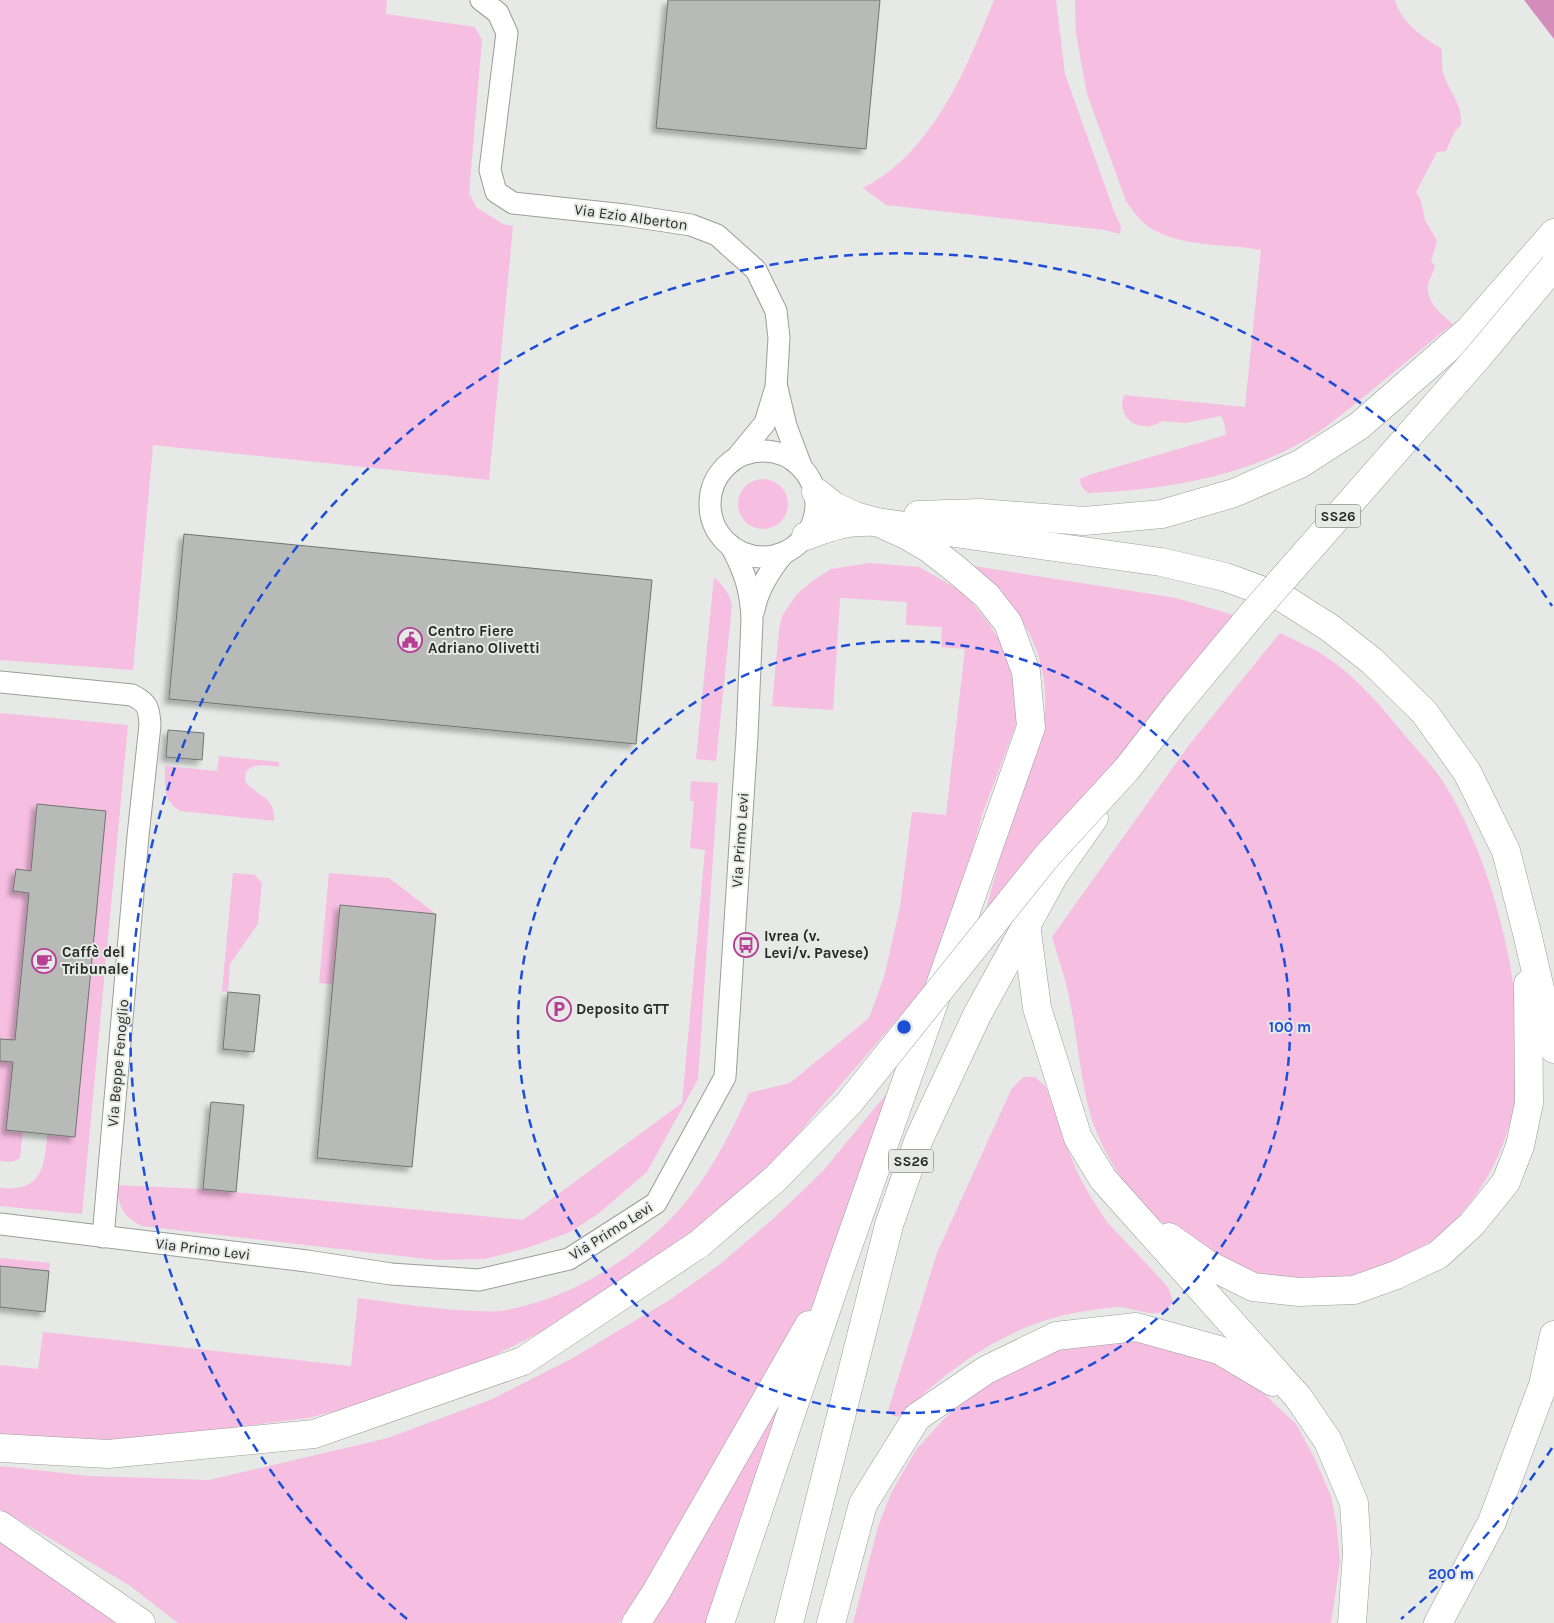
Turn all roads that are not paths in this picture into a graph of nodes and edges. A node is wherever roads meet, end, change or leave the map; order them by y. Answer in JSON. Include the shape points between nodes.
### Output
{"nodes":[{"id":1,"x":481,"y":0,"type":"edge"},
{"id":2,"x":1554,"y":233,"type":"edge"},
{"id":3,"x":1554,"y":266,"type":"edge"},
{"id":4,"x":776,"y":387,"type":"junction"},
{"id":5,"x":738,"y":456,"type":"junction"},
{"id":6,"x":801,"y":466,"type":"junction"},
{"id":7,"x":816,"y":492,"type":"junction"},
{"id":8,"x":877,"y":522,"type":"junction"},
{"id":9,"x":806,"y":536,"type":"junction"},
{"id":10,"x":731,"y":546,"type":"junction"},
{"id":11,"x":784,"y":553,"type":"junction"},
{"id":12,"x":752,"y":620,"type":"junction"},
{"id":13,"x":0,"y":682,"type":"edge"},
{"id":14,"x":1127,"y":770,"type":"junction"},
{"id":15,"x":1026,"y":924,"type":"junction"},
{"id":16,"x":1528,"y":933,"type":"junction"},
{"id":17,"x":1554,"y":1049,"type":"edge"},
{"id":18,"x":1129,"y":1209,"type":"junction"},
{"id":19,"x":0,"y":1224,"type":"edge"},
{"id":20,"x":103,"y":1237,"type":"junction"},
{"id":21,"x":840,"y":1269,"type":"junction"},
{"id":22,"x":1554,"y":1335,"type":"edge"},
{"id":23,"x":1298,"y":1397,"type":"junction"},
{"id":24,"x":0,"y":1448,"type":"edge"},
{"id":25,"x":0,"y":1525,"type":"edge"},
{"id":26,"x":134,"y":1619,"type":"edge"},
{"id":27,"x":636,"y":1623,"type":"edge"},
{"id":28,"x":720,"y":1623,"type":"edge"},
{"id":29,"x":789,"y":1623,"type":"edge"},
{"id":30,"x":831,"y":1623,"type":"edge"},
{"id":31,"x":1352,"y":1623,"type":"edge"},
{"id":32,"x":1438,"y":1623,"type":"edge"}],
"edges":[{"from":1,"to":4,"type":"street","name":"Via Ezio Alberton","via":[[498,13],[507,33],[490,170],[496,192],[513,203],[691,225],[716,235],[756,270],[776,311],[779,338]]},
{"from":2,"to":8,"type":"main road","via":[[1469,330],[1359,426],[1300,464],[1234,492],[1162,514],[1084,521],[945,513]]},
{"from":3,"to":14,"type":"main road","number":"SS26","bridge":true,"via":[[1254,612]]},
{"from":4,"to":5,"type":"street","name":"Via Ezio Alberton","via":[[765,423]]},
{"from":4,"to":6,"type":"street"},
{"from":5,"to":6,"type":"street","via":[[751,451],[778,452]]},
{"from":5,"to":10,"type":"street","via":[[724,467],[714,482],[710,499],[711,517]]},
{"from":6,"to":7,"type":"street"},
{"from":7,"to":8,"type":"main road","via":[[854,516]]},
{"from":7,"to":9,"type":"street","via":[[814,522]]},
{"from":8,"to":9,"type":"main road","via":[[829,526]]},
{"from":8,"to":16,"type":"main road","via":[[1161,562],[1225,577],[1283,598],[1372,660],[1424,712],[1467,772],[1506,850]]},
{"from":8,"to":21,"type":"main road","via":[[930,549],[958,570],[987,596],[1008,623],[1026,672],[1031,727]]},
{"from":9,"to":11,"type":"street"},
{"from":10,"to":11,"type":"street","via":[[756,557]]},
{"from":10,"to":12,"type":"street","name":"Via Primo Levi","via":[[748,582]]},
{"from":11,"to":12,"type":"street","name":"Via Primo Levi","via":[[762,584]]},
{"from":12,"to":20,"type":"street","name":"Via Primo Levi","via":[[725,1078],[656,1204],[569,1259],[479,1280],[390,1274]]},
{"from":13,"to":20,"type":"street","name":"Via Beppe Fenoglio","via":[[132,695],[143,701],[149,710]]},
{"from":14,"to":15,"type":"main road","number":"SS26","bridge":true,"via":[[1054,874]]},
{"from":14,"to":24,"type":"main road","bridge":true,"via":[[1047,856],[849,1103],[775,1179],[699,1244],[523,1360],[314,1434],[108,1454]]},
{"from":15,"to":18,"type":"main road","via":[[1037,1008],[1078,1138],[1103,1179]]},
{"from":15,"to":29,"type":"main road","number":"SS26","via":[[977,1015],[904,1178],[889,1225]]},
{"from":16,"to":17,"type":"main road"},
{"from":16,"to":18,"type":"main road","via":[[1529,1103],[1520,1146],[1506,1182],[1472,1224],[1438,1255],[1396,1276],[1354,1290],[1299,1292],[1253,1287],[1207,1264]]},
{"from":18,"to":23,"type":"main road"},
{"from":19,"to":20,"type":"street","name":"Via Primo Levi"},
{"from":21,"to":27,"type":"main road"},
{"from":21,"to":28,"type":"main road"},
{"from":22,"to":32,"type":"main road","via":[[1543,1385],[1492,1522]]},
{"from":23,"to":30,"type":"main road","via":[[1220,1350],[1136,1327],[1056,1336],[1038,1344],[986,1370],[917,1417],[863,1504]]},
{"from":23,"to":31,"type":"main road","via":[[1328,1441],[1354,1503],[1357,1553]]},
{"from":25,"to":26,"type":"main road"}]}
